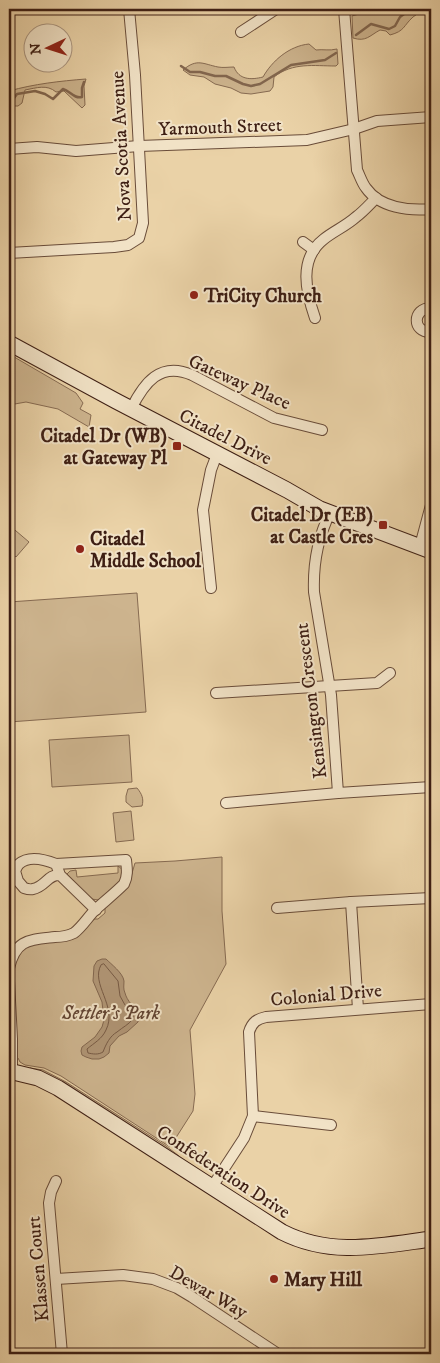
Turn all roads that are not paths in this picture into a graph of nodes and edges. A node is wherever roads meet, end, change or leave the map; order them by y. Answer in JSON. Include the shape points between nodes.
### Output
{"nodes":[{"id":1,"x":129,"y":9,"type":"edge"},
{"id":2,"x":276,"y":9,"type":"edge"},
{"id":3,"x":344,"y":9,"type":"edge"},
{"id":4,"x":241,"y":32,"type":"dead end"},
{"id":5,"x":431,"y":117,"type":"edge"},
{"id":6,"x":354,"y":129,"type":"junction"},
{"id":7,"x":139,"y":146,"type":"junction"},
{"id":8,"x":9,"y":148,"type":"edge"},
{"id":9,"x":376,"y":198,"type":"junction"},
{"id":10,"x":431,"y":209,"type":"edge"},
{"id":11,"x":302,"y":242,"type":"dead end"},
{"id":12,"x":314,"y":250,"type":"junction"},
{"id":13,"x":9,"y":252,"type":"edge"},
{"id":14,"x":431,"y":308,"type":"edge"},
{"id":15,"x":315,"y":318,"type":"dead end"},
{"id":16,"x":431,"y":332,"type":"edge"},
{"id":17,"x":9,"y":344,"type":"edge"},
{"id":18,"x":131,"y":408,"type":"junction"},
{"id":19,"x":322,"y":430,"type":"dead end"},
{"id":20,"x":217,"y":454,"type":"junction"},
{"id":21,"x":431,"y":505,"type":"edge"},
{"id":22,"x":330,"y":513,"type":"junction"},
{"id":23,"x":425,"y":548,"type":"edge"},
{"id":24,"x":211,"y":588,"type":"dead end"},
{"id":25,"x":390,"y":673,"type":"dead end"},
{"id":26,"x":330,"y":686,"type":"junction"},
{"id":27,"x":216,"y":694,"type":"dead end"},
{"id":28,"x":431,"y":786,"type":"edge"},
{"id":29,"x":338,"y":793,"type":"junction"},
{"id":30,"x":226,"y":803,"type":"dead end"},
{"id":31,"x":56,"y":864,"type":"junction"},
{"id":32,"x":60,"y":875,"type":"junction"},
{"id":33,"x":431,"y":898,"type":"edge"},
{"id":34,"x":352,"y":902,"type":"junction"},
{"id":35,"x":277,"y":908,"type":"dead end"},
{"id":36,"x":96,"y":910,"type":"junction"},
{"id":37,"x":9,"y":968,"type":"edge"},
{"id":38,"x":9,"y":981,"type":"edge"},
{"id":39,"x":431,"y":1004,"type":"edge"},
{"id":40,"x":358,"y":1009,"type":"junction"},
{"id":41,"x":10,"y":1071,"type":"edge"},
{"id":42,"x":253,"y":1116,"type":"junction"},
{"id":43,"x":331,"y":1125,"type":"dead end"},
{"id":44,"x":56,"y":1181,"type":"dead end"},
{"id":45,"x":212,"y":1188,"type":"junction"},
{"id":46,"x":431,"y":1239,"type":"edge"},
{"id":47,"x":56,"y":1279,"type":"junction"},
{"id":48,"x":62,"y":1354,"type":"edge"},
{"id":49,"x":278,"y":1354,"type":"edge"}],
"edges":[{"from":1,"to":7,"type":"street","name":"Nova Scotia Avenue"},
{"from":2,"to":4,"type":"street"},
{"from":3,"to":6,"type":"street"},
{"from":5,"to":6,"type":"street","name":"Yarmouth Street","via":[[377,121]]},
{"from":6,"to":7,"type":"street","name":"Yarmouth Street","via":[[307,140]]},
{"from":6,"to":9,"type":"street","via":[[357,170],[366,188]]},
{"from":7,"to":8,"type":"street","name":"Yarmouth Street","via":[[76,151],[37,146]]},
{"from":7,"to":13,"type":"street","name":"Nova Scotia Avenue","via":[[143,223],[139,238],[128,245],[114,247]]},
{"from":9,"to":10,"type":"street","via":[[399,208]]},
{"from":9,"to":12,"type":"street","via":[[356,218],[322,240]]},
{"from":11,"to":12,"type":"street"},
{"from":12,"to":15,"type":"street","via":[[306,276],[307,294]]},
{"from":14,"to":16,"type":"street","via":[[421,311],[417,321],[423,331]]},
{"from":17,"to":18,"type":"street","name":"Citadel Drive"},
{"from":18,"to":19,"type":"street","name":"Gateway Place","via":[[149,380],[164,373],[181,371],[274,418]]},
{"from":18,"to":20,"type":"street","name":"Citadel Drive"},
{"from":20,"to":22,"type":"street","name":"Citadel Drive"},
{"from":20,"to":24,"type":"street","via":[[203,510]]},
{"from":21,"to":23,"type":"street"},
{"from":22,"to":23,"type":"street","name":"Citadel Drive"},
{"from":22,"to":26,"type":"street","name":"Kensington Crescent","via":[[322,528],[315,562],[314,592]]},
{"from":25,"to":26,"type":"street","via":[[377,683]]},
{"from":26,"to":27,"type":"street"},
{"from":26,"to":29,"type":"street","name":"Kensington Crescent"},
{"from":28,"to":29,"type":"street","name":"Kensington Crescent"},
{"from":29,"to":30,"type":"street"},
{"from":31,"to":32,"type":"street"},
{"from":31,"to":32,"type":"street","via":[[27,860],[15,871],[24,888],[33,889]]},
{"from":31,"to":36,"type":"street","via":[[126,860],[128,873],[124,884]]},
{"from":32,"to":36,"type":"street"},
{"from":33,"to":34,"type":"street"},
{"from":34,"to":35,"type":"street"},
{"from":34,"to":40,"type":"street"},
{"from":36,"to":37,"type":"street","via":[[70,935],[22,943],[15,950]]},
{"from":38,"to":41,"type":"street"},
{"from":39,"to":40,"type":"street","name":"Colonial Drive"},
{"from":40,"to":42,"type":"street","name":"Colonial Drive","via":[[266,1016],[254,1021],[249,1032]]},
{"from":41,"to":45,"type":"street","name":"Confederation Drive","via":[[38,1078],[58,1088]]},
{"from":42,"to":43,"type":"street"},
{"from":42,"to":45,"type":"street","name":"Colonial Drive","via":[[244,1138]]},
{"from":44,"to":47,"type":"street","name":"Klassen Court","via":[[50,1203]]},
{"from":45,"to":46,"type":"street","name":"Confederation Drive","via":[[282,1232],[320,1246],[370,1247]]},
{"from":47,"to":48,"type":"street","name":"Klassen Court"},
{"from":47,"to":49,"type":"street","name":"Dewar Way","via":[[123,1275],[153,1279],[184,1293]]}]}
